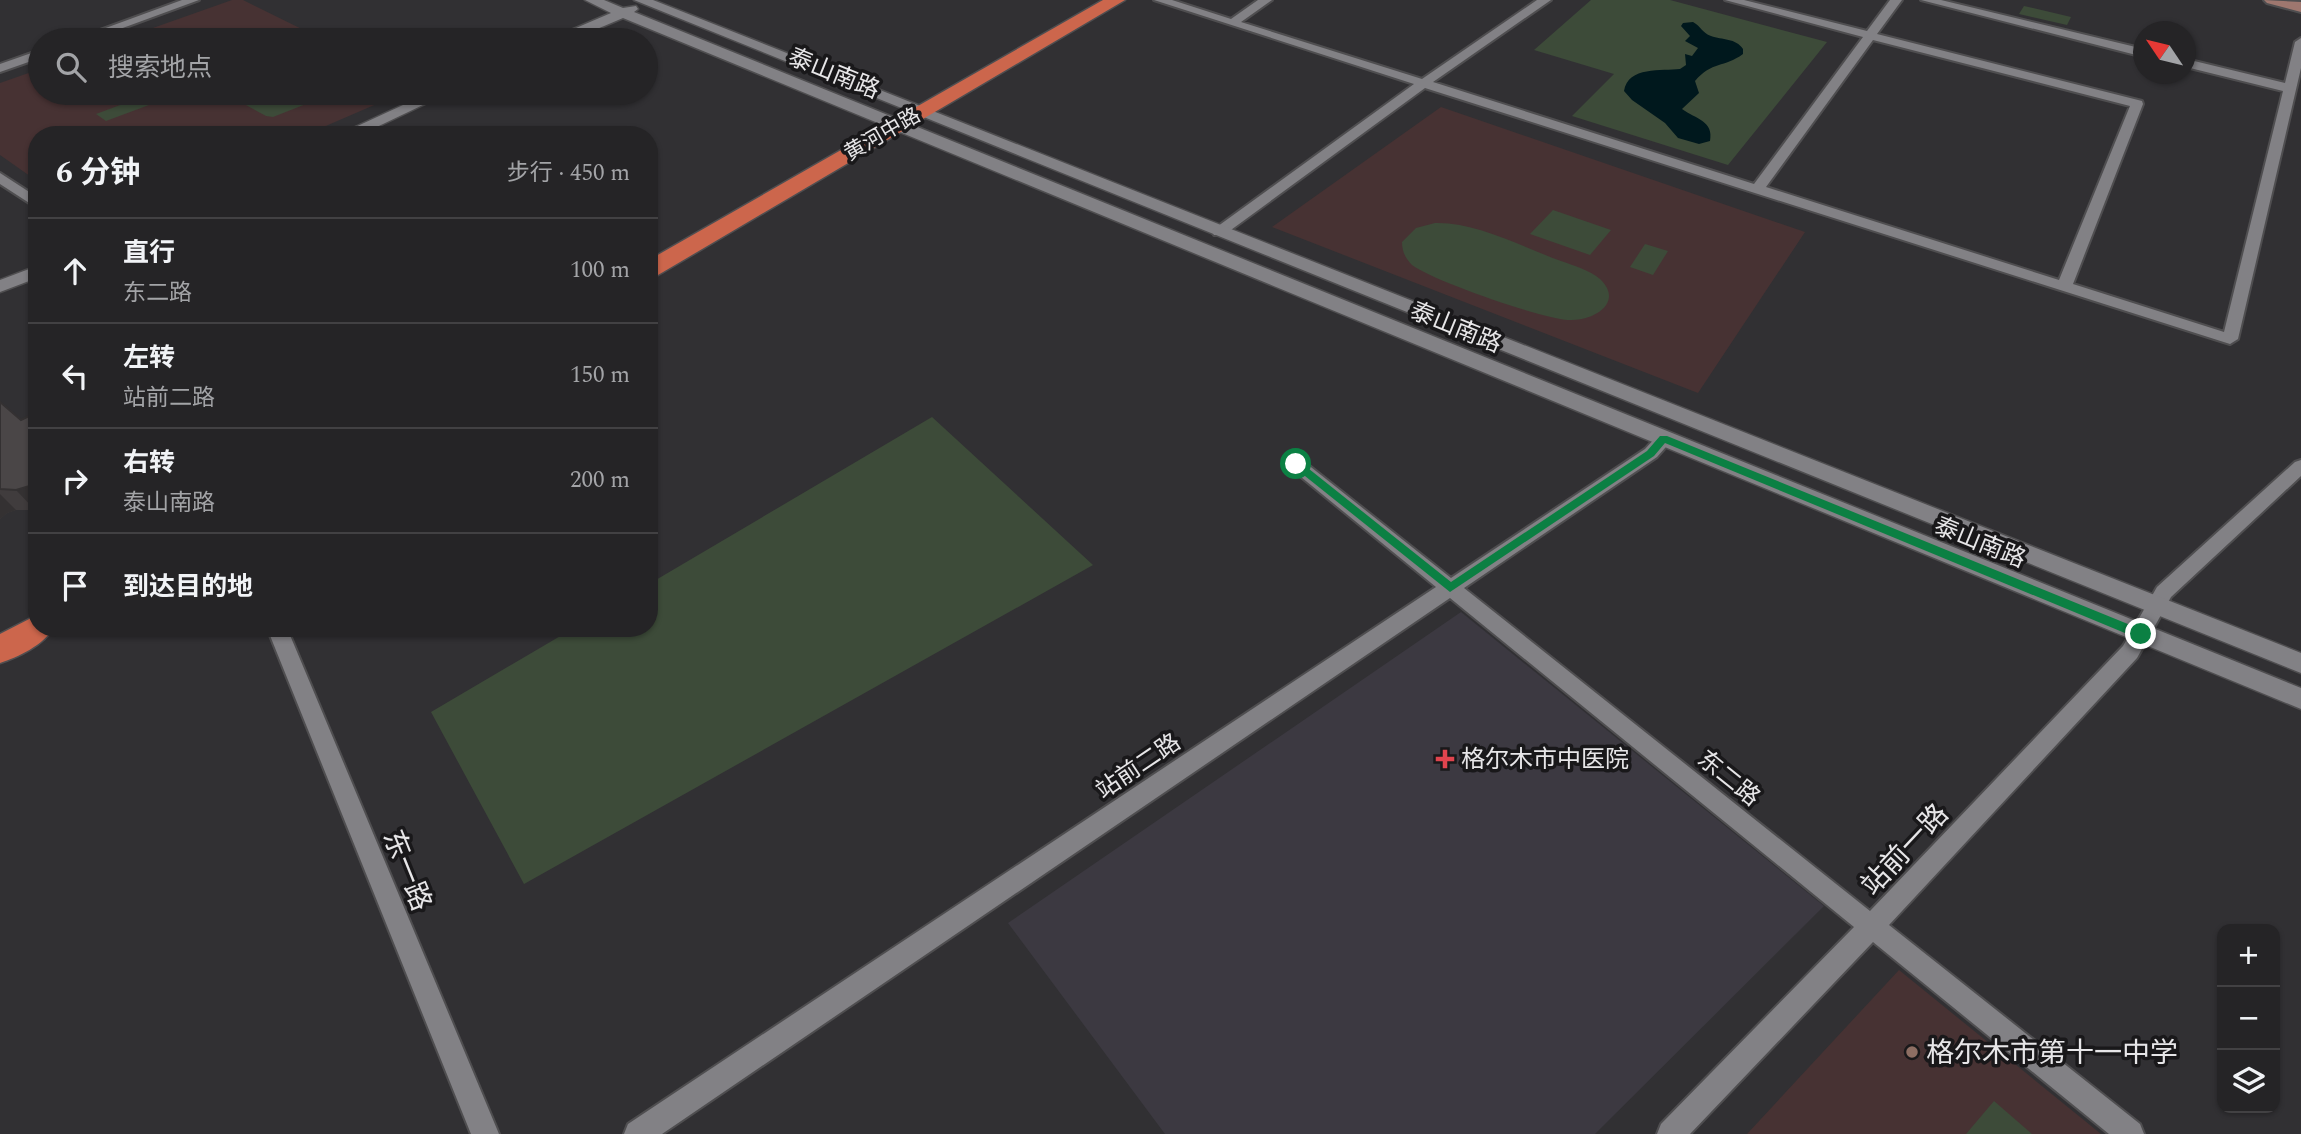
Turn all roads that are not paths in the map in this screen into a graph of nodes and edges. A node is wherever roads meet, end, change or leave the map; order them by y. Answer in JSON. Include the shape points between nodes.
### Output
{"nodes":[{"id":1,"x":193,"y":0,"type":"edge"},
{"id":2,"x":592,"y":0,"type":"edge"},
{"id":3,"x":1099,"y":0,"type":"edge"},
{"id":4,"x":1116,"y":0,"type":"edge"},
{"id":5,"x":1160,"y":0,"type":"edge"},
{"id":6,"x":1266,"y":0,"type":"edge"},
{"id":7,"x":1545,"y":0,"type":"edge"},
{"id":8,"x":1731,"y":0,"type":"edge"},
{"id":9,"x":1896,"y":0,"type":"edge"},
{"id":10,"x":1927,"y":0,"type":"edge"},
{"id":11,"x":2272,"y":0,"type":"edge"},
{"id":12,"x":648,"y":1,"type":"edge"},
{"id":13,"x":2301,"y":7,"type":"edge"},
{"id":14,"x":623,"y":13,"type":"junction"},
{"id":15,"x":1232,"y":23,"type":"junction"},
{"id":16,"x":113,"y":28,"type":"edge"},
{"id":17,"x":589,"y":28,"type":"edge"},
{"id":18,"x":1870,"y":35,"type":"junction"},
{"id":19,"x":2301,"y":42,"type":"edge"},
{"id":20,"x":2133,"y":50,"type":"edge"},
{"id":21,"x":28,"y":58,"type":"edge"},
{"id":22,"x":2196,"y":65,"type":"edge"},
{"id":23,"x":0,"y":68,"type":"edge"},
{"id":24,"x":1424,"y":83,"type":"junction"},
{"id":25,"x":2288,"y":88,"type":"junction"},
{"id":26,"x":414,"y":105,"type":"edge"},
{"id":27,"x":904,"y":118,"type":"junction"},
{"id":28,"x":366,"y":126,"type":"edge"},
{"id":29,"x":0,"y":177,"type":"edge"},
{"id":30,"x":1757,"y":190,"type":"junction"},
{"id":31,"x":28,"y":197,"type":"edge"},
{"id":32,"x":1219,"y":232,"type":"junction"},
{"id":33,"x":658,"y":257,"type":"edge"},
{"id":34,"x":658,"y":265,"type":"edge"},
{"id":35,"x":28,"y":275,"type":"edge"},
{"id":36,"x":0,"y":287,"type":"edge"},
{"id":37,"x":2064,"y":287,"type":"junction"},
{"id":38,"x":1664,"y":439,"type":"junction"},
{"id":39,"x":1296,"y":464,"type":"dead end"},
{"id":40,"x":2301,"y":466,"type":"edge"},
{"id":41,"x":1450,"y":588,"type":"junction"},
{"id":42,"x":2160,"y":599,"type":"junction"},
{"id":43,"x":28,"y":625,"type":"edge"},
{"id":44,"x":28,"y":633,"type":"edge"},
{"id":45,"x":2141,"y":634,"type":"junction"},
{"id":46,"x":281,"y":637,"type":"edge"},
{"id":47,"x":0,"y":642,"type":"edge"},
{"id":48,"x":0,"y":650,"type":"edge"},
{"id":49,"x":2301,"y":663,"type":"edge"},
{"id":50,"x":2301,"y":699,"type":"edge"},
{"id":51,"x":1872,"y":926,"type":"junction"},
{"id":52,"x":485,"y":1134,"type":"edge"},
{"id":53,"x":638,"y":1134,"type":"edge"},
{"id":54,"x":1671,"y":1134,"type":"edge"},
{"id":55,"x":2130,"y":1134,"type":"edge"}],
"edges":[{"from":1,"to":16,"type":"street"},
{"from":2,"to":14,"type":"street","name":"泰山南路"},
{"from":3,"to":27,"type":"highway","name":"黄河中路"},
{"from":4,"to":27,"type":"highway","name":"黄河中路"},
{"from":5,"to":15,"type":"street"},
{"from":6,"to":15,"type":"street"},
{"from":7,"to":24,"type":"street"},
{"from":8,"to":18,"type":"street"},
{"from":9,"to":18,"type":"street"},
{"from":10,"to":20,"type":"street"},
{"from":11,"to":13,"type":"main road"},
{"from":12,"to":14,"type":"street"},
{"from":12,"to":27,"type":"street","name":"泰山南路"},
{"from":14,"to":17,"type":"street"},
{"from":14,"to":27,"type":"street","name":"泰山南路"},
{"from":15,"to":24,"type":"street"},
{"from":18,"to":30,"type":"street"},
{"from":18,"to":37,"type":"street","via":[[2137,104]]},
{"from":19,"to":25,"type":"street"},
{"from":21,"to":23,"type":"street"},
{"from":22,"to":25,"type":"street"},
{"from":24,"to":30,"type":"street"},
{"from":24,"to":32,"type":"street"},
{"from":25,"to":37,"type":"street","via":[[2230,339]]},
{"from":26,"to":28,"type":"street"},
{"from":27,"to":32,"type":"street","name":"泰山南路"},
{"from":27,"to":33,"type":"highway","name":"黄河中路"},
{"from":27,"to":34,"type":"highway","name":"黄河中路"},
{"from":27,"to":38,"type":"street","name":"泰山南路"},
{"from":29,"to":31,"type":"street"},
{"from":30,"to":37,"type":"street"},
{"from":32,"to":42,"type":"street","name":"泰山南路"},
{"from":35,"to":36,"type":"street"},
{"from":38,"to":41,"type":"street","name":"站前二路","via":[[1651,453]]},
{"from":38,"to":45,"type":"street","name":"泰山南路"},
{"from":39,"to":41,"type":"street","name":"东二路"},
{"from":40,"to":42,"type":"street"},
{"from":41,"to":51,"type":"street","name":"东二路"},
{"from":41,"to":53,"type":"street","name":"站前二路"},
{"from":42,"to":45,"type":"street","name":"站前一路"},
{"from":42,"to":49,"type":"street","name":"泰山南路"},
{"from":43,"to":47,"type":"highway"},
{"from":44,"to":48,"type":"highway"},
{"from":45,"to":50,"type":"street","name":"泰山南路"},
{"from":45,"to":51,"type":"street","name":"站前一路","via":[[2130,652]]},
{"from":46,"to":52,"type":"street","name":"东一路"},
{"from":51,"to":54,"type":"street","name":"站前一路"},
{"from":51,"to":55,"type":"street","name":"东二路"}]}
